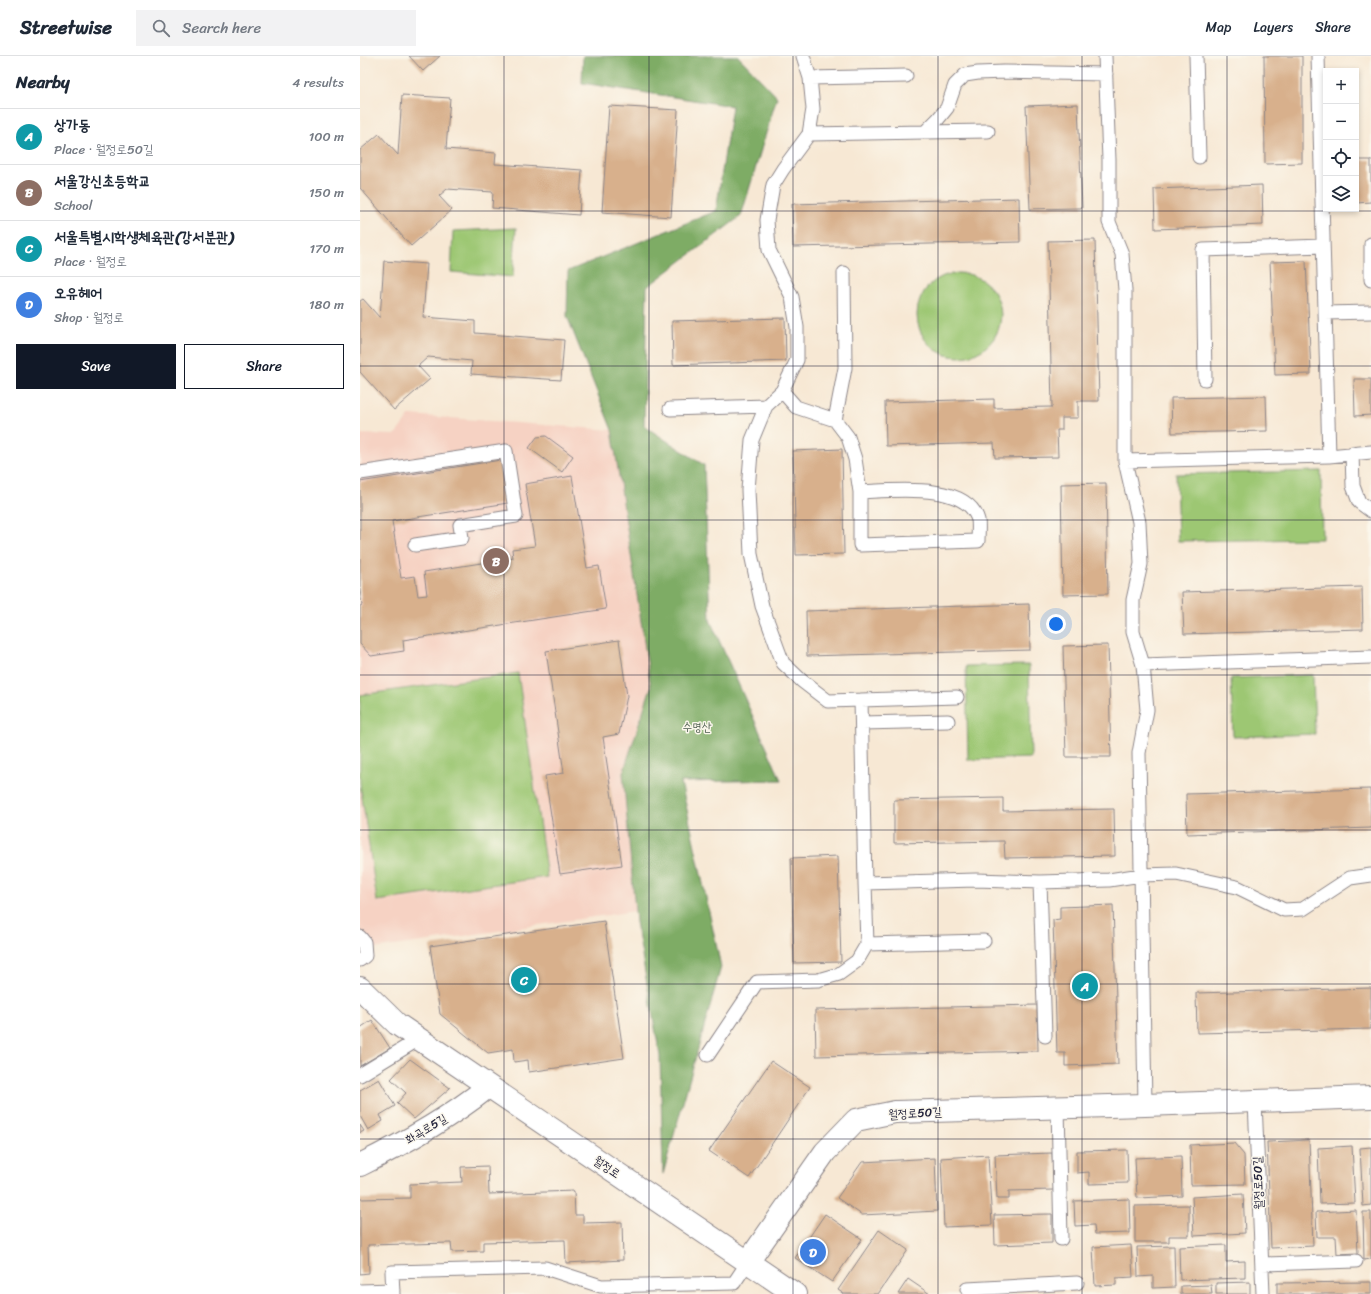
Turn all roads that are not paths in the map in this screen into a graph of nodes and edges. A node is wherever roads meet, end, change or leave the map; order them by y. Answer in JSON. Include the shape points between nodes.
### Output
{"nodes":[{"id":1,"x":803,"y":56,"type":"edge"},
{"id":2,"x":1105,"y":56,"type":"edge"},
{"id":3,"x":1196,"y":56,"type":"edge"},
{"id":4,"x":1318,"y":56,"type":"edge"},
{"id":5,"x":1106,"y":74,"type":"junction"},
{"id":6,"x":906,"y":76,"type":"dead end"},
{"id":7,"x":810,"y":78,"type":"junction"},
{"id":8,"x":988,"y":131,"type":"dead end"},
{"id":9,"x":925,"y":132,"type":"junction"},
{"id":10,"x":809,"y":134,"type":"junction"},
{"id":11,"x":1199,"y":157,"type":"dead end"},
{"id":12,"x":1371,"y":244,"type":"edge"},
{"id":13,"x":1322,"y":246,"type":"junction"},
{"id":14,"x":844,"y":273,"type":"dead end"},
{"id":15,"x":1371,"y":280,"type":"edge"},
{"id":16,"x":1371,"y":312,"type":"edge"},
{"id":17,"x":1324,"y":313,"type":"junction"},
{"id":18,"x":1205,"y":380,"type":"dead end"},
{"id":19,"x":782,"y":391,"type":"junction"},
{"id":20,"x":766,"y":406,"type":"junction"},
{"id":21,"x":670,"y":409,"type":"dead end"},
{"id":22,"x":835,"y":420,"type":"junction"},
{"id":23,"x":1371,"y":452,"type":"edge"},
{"id":24,"x":1352,"y":454,"type":"junction"},
{"id":25,"x":1329,"y":456,"type":"junction"},
{"id":26,"x":1125,"y":461,"type":"junction"},
{"id":27,"x":360,"y":473,"type":"edge"},
{"id":28,"x":860,"y":492,"type":"junction"},
{"id":29,"x":1371,"y":511,"type":"edge"},
{"id":30,"x":415,"y":545,"type":"dead end"},
{"id":31,"x":1371,"y":657,"type":"edge"},
{"id":32,"x":1143,"y":666,"type":"junction"},
{"id":33,"x":957,"y":697,"type":"dead end"},
{"id":34,"x":861,"y":700,"type":"junction"},
{"id":35,"x":948,"y":721,"type":"dead end"},
{"id":36,"x":862,"y":723,"type":"junction"},
{"id":37,"x":1141,"y":875,"type":"junction"},
{"id":38,"x":1371,"y":875,"type":"edge"},
{"id":39,"x":1040,"y":882,"type":"junction"},
{"id":40,"x":865,"y":883,"type":"junction"},
{"id":41,"x":360,"y":937,"type":"edge"},
{"id":42,"x":984,"y":941,"type":"dead end"},
{"id":43,"x":867,"y":944,"type":"junction"},
{"id":44,"x":360,"y":960,"type":"edge"},
{"id":45,"x":360,"y":988,"type":"edge"},
{"id":46,"x":1044,"y":1036,"type":"dead end"},
{"id":47,"x":419,"y":1039,"type":"junction"},
{"id":48,"x":708,"y":1055,"type":"dead end"},
{"id":49,"x":360,"y":1075,"type":"edge"},
{"id":50,"x":488,"y":1087,"type":"junction"},
{"id":51,"x":1371,"y":1097,"type":"edge"},
{"id":52,"x":1255,"y":1101,"type":"junction"},
{"id":53,"x":1145,"y":1105,"type":"junction"},
{"id":54,"x":1058,"y":1107,"type":"junction"},
{"id":55,"x":360,"y":1165,"type":"edge"},
{"id":56,"x":1061,"y":1239,"type":"dead end"},
{"id":57,"x":1356,"y":1261,"type":"dead end"},
{"id":58,"x":748,"y":1262,"type":"junction"},
{"id":59,"x":1262,"y":1264,"type":"junction"},
{"id":60,"x":1077,"y":1283,"type":"dead end"},
{"id":61,"x":967,"y":1289,"type":"dead end"},
{"id":62,"x":601,"y":1290,"type":"edge"},
{"id":63,"x":1026,"y":1290,"type":"edge"},
{"id":64,"x":360,"y":1291,"type":"edge"},
{"id":65,"x":393,"y":1292,"type":"edge"},
{"id":66,"x":795,"y":1294,"type":"edge"},
{"id":67,"x":1263,"y":1294,"type":"edge"}],
"edges":[{"from":1,"to":7,"type":"lane"},
{"from":2,"to":5,"type":"lane"},
{"from":3,"to":11,"type":"lane"},
{"from":4,"to":13,"type":"lane"},
{"from":5,"to":9,"type":"lane","via":[[1004,72],[965,75],[955,85],[947,108]]},
{"from":5,"to":26,"type":"lane","via":[[1109,222],[1122,254],[1125,290]]},
{"from":6,"to":7,"type":"lane"},
{"from":7,"to":10,"type":"lane","via":[[813,109]]},
{"from":8,"to":9,"type":"lane"},
{"from":9,"to":10,"type":"lane"},
{"from":10,"to":19,"type":"lane","via":[[772,185],[767,220],[768,250],[792,297],[798,327],[798,360]]},
{"from":12,"to":15,"type":"lane"},
{"from":13,"to":17,"type":"lane"},
{"from":13,"to":18,"type":"lane","via":[[1203,250]]},
{"from":14,"to":22,"type":"lane","via":[[845,368]]},
{"from":16,"to":17,"type":"lane"},
{"from":17,"to":25,"type":"lane"},
{"from":19,"to":20,"type":"lane"},
{"from":19,"to":22,"type":"lane","via":[[796,408]]},
{"from":20,"to":21,"type":"lane"},
{"from":20,"to":34,"type":"lane","via":[[752,440],[748,490],[751,554],[762,606],[782,663],[828,701]]},
{"from":22,"to":28,"type":"lane","via":[[848,437],[855,459]]},
{"from":23,"to":24,"type":"lane"},
{"from":24,"to":25,"type":"lane"},
{"from":24,"to":29,"type":"lane","via":[[1354,486],[1359,502]]},
{"from":25,"to":26,"type":"lane"},
{"from":26,"to":32,"type":"lane","via":[[1139,522],[1141,564],[1133,600],[1133,632]]},
{"from":27,"to":30,"type":"lane","via":[[506,450],[516,516],[460,525],[462,538]]},
{"from":28,"to":28,"type":"lane","via":[[860,546],[978,541],[978,520],[969,505],[954,496],[920,490]]},
{"from":31,"to":32,"type":"lane"},
{"from":32,"to":37,"type":"lane","via":[[1147,710],[1139,753]]},
{"from":33,"to":34,"type":"lane"},
{"from":34,"to":36,"type":"lane"},
{"from":35,"to":36,"type":"lane"},
{"from":36,"to":40,"type":"lane"},
{"from":37,"to":38,"type":"lane","via":[[1176,874],[1237,888],[1284,910],[1303,909],[1350,878]]},
{"from":37,"to":39,"type":"lane","via":[[1109,880]]},
{"from":37,"to":53,"type":"lane"},
{"from":39,"to":40,"type":"lane","via":[[976,880]]},
{"from":39,"to":46,"type":"lane"},
{"from":40,"to":43,"type":"lane"},
{"from":41,"to":44,"type":"lane","via":[[364,942],[365,956]]},
{"from":42,"to":43,"type":"lane"},
{"from":43,"to":48,"type":"lane","via":[[857,962],[839,974],[818,980],[756,982]]},
{"from":45,"to":47,"type":"street","name":"월정로","via":[[397,1024]]},
{"from":47,"to":49,"type":"lane"},
{"from":47,"to":50,"type":"street","name":"월정로"},
{"from":50,"to":55,"type":"street","name":"화곡로5길","via":[[462,1107]]},
{"from":50,"to":58,"type":"street","name":"월정로"},
{"from":51,"to":52,"type":"street","name":"월정로50길"},
{"from":52,"to":53,"type":"street","name":"월정로50길"},
{"from":52,"to":59,"type":"lane","name":"월정로50길"},
{"from":53,"to":54,"type":"street","name":"월정로50길"},
{"from":54,"to":56,"type":"lane"},
{"from":54,"to":58,"type":"street","name":"월정로50길","via":[[895,1112],[856,1120],[826,1152]]},
{"from":57,"to":59,"type":"lane"},
{"from":58,"to":62,"type":"lane","via":[[734,1283]]},
{"from":58,"to":66,"type":"street","name":"월정로"},
{"from":59,"to":67,"type":"lane","name":"월정로50길"},
{"from":60,"to":63,"type":"lane"},
{"from":61,"to":63,"type":"lane"},
{"from":62,"to":65,"type":"lane","via":[[546,1268],[392,1272]]},
{"from":64,"to":65,"type":"lane"}]}
